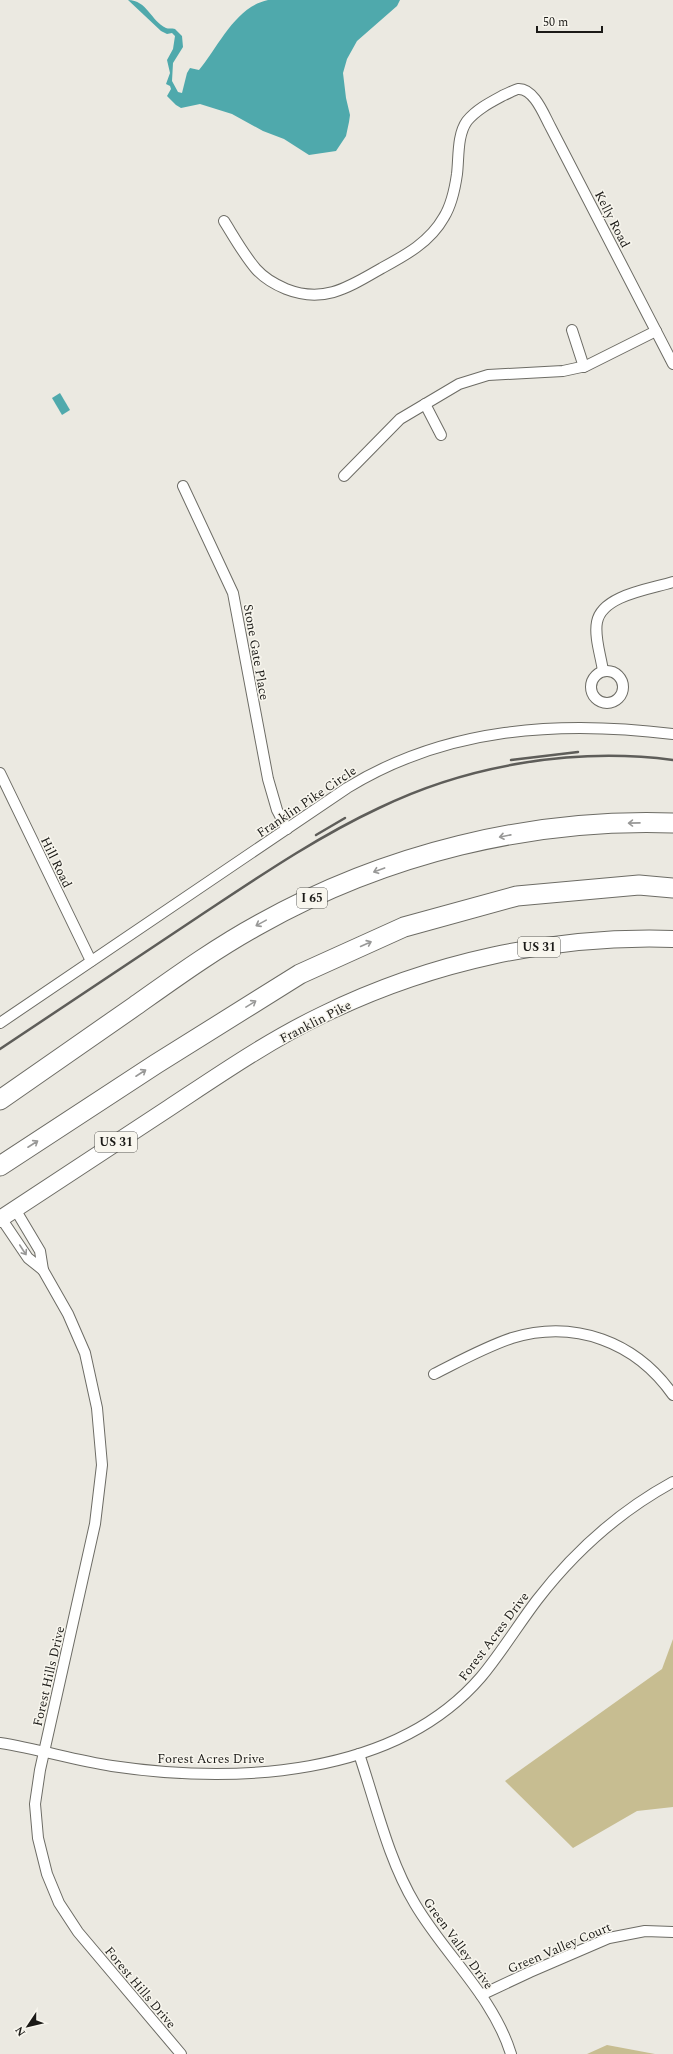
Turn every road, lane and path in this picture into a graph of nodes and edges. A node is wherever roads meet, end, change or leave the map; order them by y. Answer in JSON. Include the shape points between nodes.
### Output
{"nodes":[{"id":1,"x":224,"y":221,"type":"dead end"},
{"id":2,"x":572,"y":330,"type":"dead end"},
{"id":3,"x":656,"y":331,"type":"junction"},
{"id":4,"x":673,"y":364,"type":"edge"},
{"id":5,"x":584,"y":367,"type":"junction"},
{"id":6,"x":425,"y":404,"type":"junction"},
{"id":7,"x":441,"y":435,"type":"dead end"},
{"id":8,"x":344,"y":476,"type":"dead end"},
{"id":9,"x":183,"y":486,"type":"dead end"},
{"id":10,"x":673,"y":582,"type":"edge"},
{"id":11,"x":603,"y":671,"type":"dead end"},
{"id":12,"x":673,"y":734,"type":"edge"},
{"id":13,"x":0,"y":773,"type":"edge"},
{"id":14,"x":673,"y":823,"type":"edge"},
{"id":15,"x":287,"y":829,"type":"junction"},
{"id":16,"x":673,"y":888,"type":"edge"},
{"id":17,"x":673,"y":938,"type":"edge"},
{"id":18,"x":92,"y":961,"type":"junction"},
{"id":19,"x":0,"y":1023,"type":"edge"},
{"id":20,"x":0,"y":1100,"type":"edge"},
{"id":21,"x":0,"y":1166,"type":"edge"},
{"id":22,"x":15,"y":1209,"type":"junction"},
{"id":23,"x":1,"y":1218,"type":"edge"},
{"id":24,"x":43,"y":1270,"type":"junction"},
{"id":25,"x":434,"y":1374,"type":"dead end"},
{"id":26,"x":673,"y":1395,"type":"edge"},
{"id":27,"x":673,"y":1482,"type":"edge"},
{"id":28,"x":0,"y":1743,"type":"edge"},
{"id":29,"x":44,"y":1752,"type":"junction"},
{"id":30,"x":359,"y":1754,"type":"junction"},
{"id":31,"x":673,"y":1932,"type":"edge"},
{"id":32,"x":481,"y":1995,"type":"junction"},
{"id":33,"x":181,"y":2054,"type":"edge"},
{"id":34,"x":511,"y":2054,"type":"edge"}],
"edges":[{"from":1,"to":3,"type":"street","name":"Kelly Road","via":[[256,269],[272,282],[308,295],[343,289],[412,250],[431,235],[445,216],[450,203],[456,180],[461,136],[468,121],[492,102],[516,89],[525,90],[534,98],[550,126]]},
{"from":2,"to":5,"type":"street"},
{"from":3,"to":4,"type":"street","name":"Kelly Road"},
{"from":3,"to":5,"type":"street"},
{"from":5,"to":6,"type":"street","via":[[480,377],[454,386]]},
{"from":6,"to":7,"type":"street"},
{"from":6,"to":8,"type":"street","via":[[391,426]]},
{"from":9,"to":15,"type":"street","name":"Stone Gate Place","via":[[233,593],[268,779],[277,810]]},
{"from":10,"to":11,"type":"street","via":[[615,600],[605,606],[599,616],[597,628]]},
{"from":12,"to":15,"type":"street","name":"Franklin Pike Circle","via":[[600,727],[554,727],[497,734],[446,745],[420,752],[379,769]]},
{"from":13,"to":18,"type":"street","name":"Hill Road"},
{"from":14,"to":20,"type":"highway","number":"I 65","one_way":true,"via":[[605,824],[511,835],[435,852],[354,880],[282,912],[221,947]]},
{"from":15,"to":18,"type":"street","name":"Franklin Pike Circle"},
{"from":21,"to":16,"type":"highway","one_way":true,"via":[[300,974],[404,926],[516,896],[639,885]]},
{"from":17,"to":22,"type":"main road","name":"Franklin Pike","number":"US 31","via":[[609,939],[529,948],[434,971],[373,993],[323,1015],[243,1060]]},
{"from":18,"to":19,"type":"street","name":"Franklin Pike Circle"},
{"from":22,"to":23,"type":"main road","name":"Franklin Pike","number":"US 31"},
{"from":22,"to":24,"type":"street","name":"Forest Hills Drive","via":[[40,1251]]},
{"from":23,"to":24,"type":"street","name":"Forest Hills Drive","one_way":true,"via":[[28,1258]]},
{"from":24,"to":29,"type":"street","name":"Forest Hills Drive","via":[[68,1314],[85,1353],[97,1408],[102,1458],[95,1524]]},
{"from":25,"to":26,"type":"street","via":[[476,1352],[512,1338],[547,1332],[584,1333],[607,1340],[633,1354],[660,1378]]},
{"from":27,"to":30,"type":"street","name":"Forest Acres Drive","via":[[626,1512],[570,1562],[481,1676],[453,1704],[411,1732]]},
{"from":28,"to":29,"type":"street","name":"Forest Acres Drive"},
{"from":29,"to":30,"type":"street","name":"Forest Acres Drive","via":[[138,1769],[223,1774],[295,1768]]},
{"from":29,"to":33,"type":"street","name":"Forest Hills Drive","via":[[36,1789],[36,1821],[42,1856],[59,1903],[78,1932]]},
{"from":30,"to":32,"type":"street","name":"Green Valley Drive","via":[[408,1891],[429,1926]]},
{"from":31,"to":32,"type":"street","name":"Green Valley Court","via":[[645,1931],[609,1938]]},
{"from":32,"to":34,"type":"street","name":"Green Valley Drive","via":[[503,2033]]}]}
